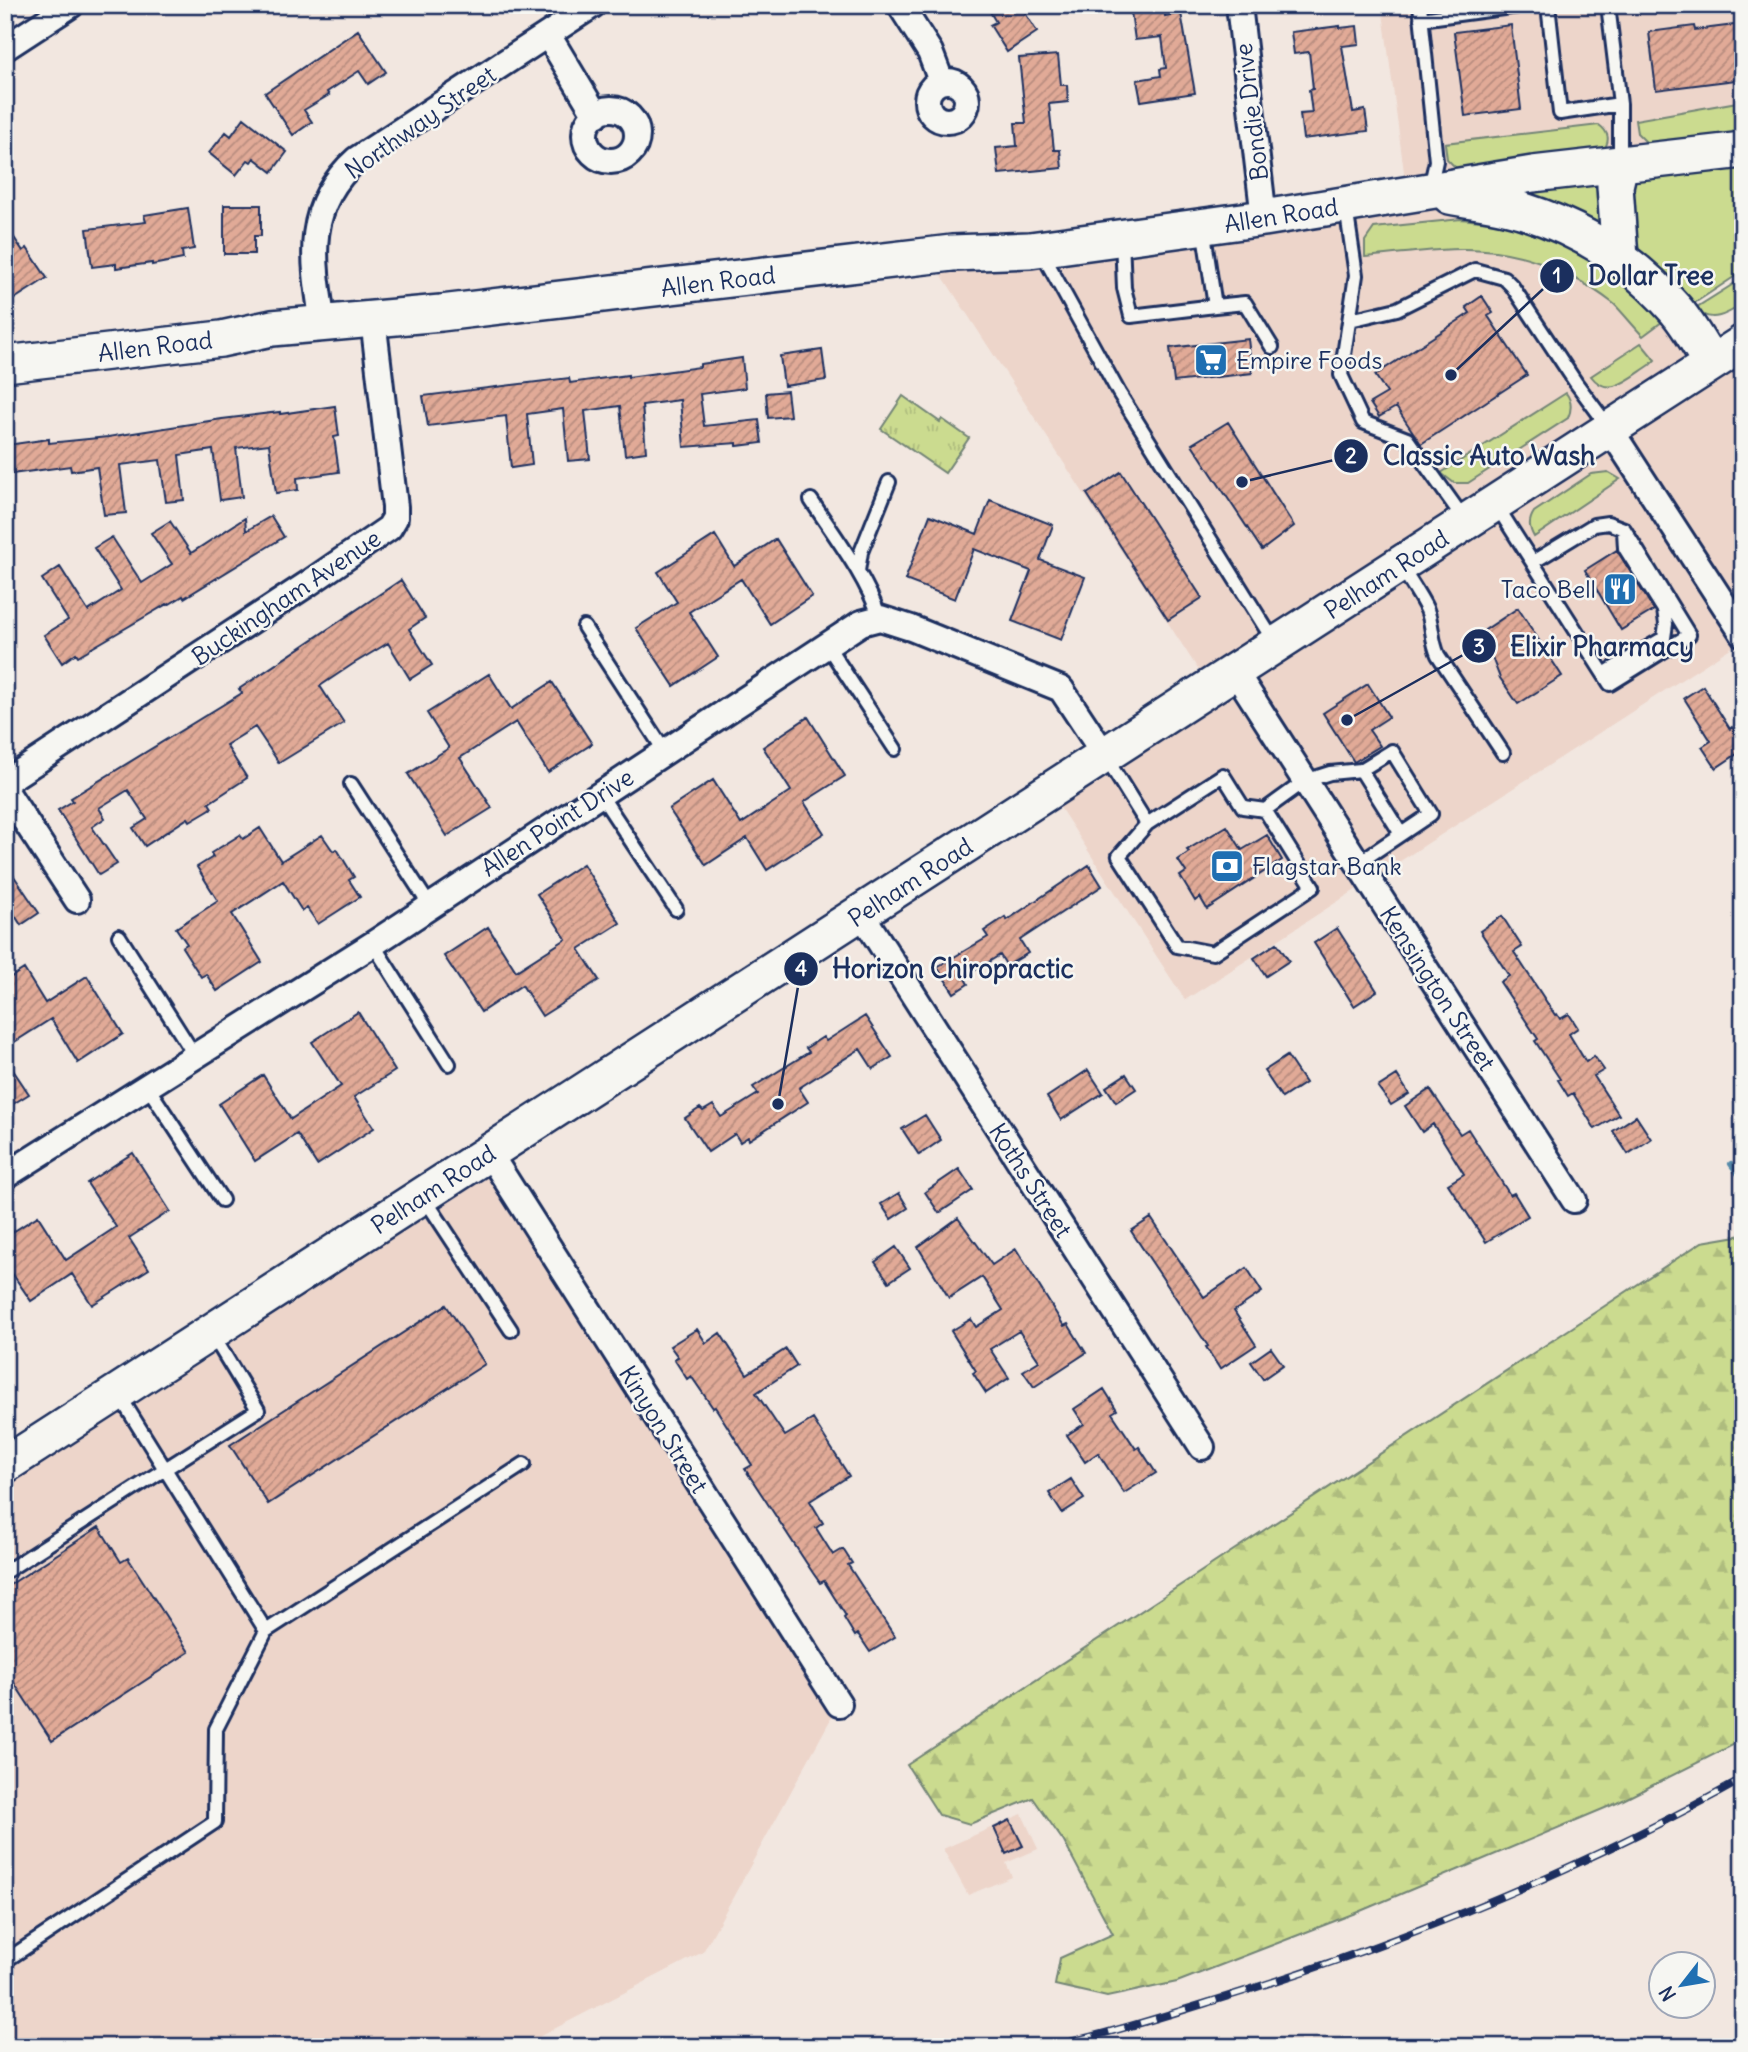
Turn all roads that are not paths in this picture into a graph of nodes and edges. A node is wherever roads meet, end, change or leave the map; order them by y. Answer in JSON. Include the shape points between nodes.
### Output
{"nodes":[{"id":1,"x":71,"y":5,"type":"edge"},
{"id":2,"x":593,"y":5,"type":"edge"},
{"id":3,"x":900,"y":5,"type":"edge"},
{"id":4,"x":1239,"y":5,"type":"edge"},
{"id":5,"x":1526,"y":5,"type":"edge"},
{"id":6,"x":1548,"y":5,"type":"edge"},
{"id":7,"x":1608,"y":5,"type":"edge"},
{"id":8,"x":1420,"y":12,"type":"edge"},
{"id":9,"x":548,"y":35,"type":"junction"},
{"id":10,"x":5,"y":48,"type":"edge"},
{"id":11,"x":942,"y":81,"type":"dead end"},
{"id":12,"x":1620,"y":104,"type":"junction"},
{"id":13,"x":596,"y":115,"type":"dead end"},
{"id":14,"x":1743,"y":150,"type":"edge"},
{"id":15,"x":1620,"y":164,"type":"junction"},
{"id":16,"x":1429,"y":192,"type":"junction"},
{"id":17,"x":1346,"y":205,"type":"junction"},
{"id":18,"x":1264,"y":218,"type":"junction"},
{"id":19,"x":1203,"y":226,"type":"junction"},
{"id":20,"x":1122,"y":238,"type":"junction"},
{"id":21,"x":1040,"y":249,"type":"junction"},
{"id":22,"x":1620,"y":258,"type":"junction"},
{"id":23,"x":1215,"y":306,"type":"junction"},
{"id":24,"x":373,"y":319,"type":"junction"},
{"id":25,"x":1350,"y":320,"type":"junction"},
{"id":26,"x":323,"y":324,"type":"junction"},
{"id":27,"x":1743,"y":343,"type":"edge"},
{"id":28,"x":1272,"y":348,"type":"dead end"},
{"id":29,"x":1711,"y":363,"type":"junction"},
{"id":30,"x":5,"y":364,"type":"edge"},
{"id":31,"x":1610,"y":429,"type":"junction"},
{"id":32,"x":889,"y":482,"type":"dead end"},
{"id":33,"x":811,"y":500,"type":"dead end"},
{"id":34,"x":1495,"y":504,"type":"junction"},
{"id":35,"x":1466,"y":523,"type":"junction"},
{"id":36,"x":1623,"y":529,"type":"junction"},
{"id":37,"x":1533,"y":562,"type":"junction"},
{"id":38,"x":1400,"y":565,"type":"junction"},
{"id":39,"x":858,"y":571,"type":"junction"},
{"id":40,"x":880,"y":618,"type":"junction"},
{"id":41,"x":584,"y":628,"type":"dead end"},
{"id":42,"x":1743,"y":634,"type":"edge"},
{"id":43,"x":1276,"y":643,"type":"junction"},
{"id":44,"x":827,"y":645,"type":"junction"},
{"id":45,"x":1234,"y":670,"type":"junction"},
{"id":46,"x":1607,"y":679,"type":"junction"},
{"id":47,"x":895,"y":748,"type":"dead end"},
{"id":48,"x":665,"y":752,"type":"junction"},
{"id":49,"x":1503,"y":753,"type":"dead end"},
{"id":50,"x":1104,"y":754,"type":"junction"},
{"id":51,"x":1361,"y":770,"type":"junction"},
{"id":52,"x":5,"y":782,"type":"edge"},
{"id":53,"x":1306,"y":782,"type":"junction"},
{"id":54,"x":351,"y":784,"type":"dead end"},
{"id":55,"x":5,"y":790,"type":"edge"},
{"id":56,"x":600,"y":794,"type":"junction"},
{"id":57,"x":1265,"y":810,"type":"junction"},
{"id":58,"x":1147,"y":824,"type":"junction"},
{"id":59,"x":1401,"y":834,"type":"junction"},
{"id":60,"x":1358,"y":863,"type":"junction"},
{"id":61,"x":76,"y":900,"type":"dead end"},
{"id":62,"x":430,"y":906,"type":"junction"},
{"id":63,"x":676,"y":909,"type":"dead end"},
{"id":64,"x":861,"y":913,"type":"junction"},
{"id":65,"x":119,"y":936,"type":"dead end"},
{"id":66,"x":373,"y":944,"type":"junction"},
{"id":67,"x":195,"y":1056,"type":"junction"},
{"id":68,"x":449,"y":1064,"type":"dead end"},
{"id":69,"x":147,"y":1086,"type":"junction"},
{"id":70,"x":489,"y":1153,"type":"junction"},
{"id":71,"x":5,"y":1176,"type":"edge"},
{"id":72,"x":423,"y":1196,"type":"junction"},
{"id":73,"x":222,"y":1200,"type":"dead end"},
{"id":74,"x":1574,"y":1200,"type":"dead end"},
{"id":75,"x":511,"y":1330,"type":"dead end"},
{"id":76,"x":211,"y":1333,"type":"junction"},
{"id":77,"x":118,"y":1394,"type":"junction"},
{"id":78,"x":1202,"y":1447,"type":"dead end"},
{"id":79,"x":524,"y":1464,"type":"dead end"},
{"id":80,"x":5,"y":1465,"type":"edge"},
{"id":81,"x":165,"y":1469,"type":"junction"},
{"id":82,"x":5,"y":1572,"type":"edge"},
{"id":83,"x":267,"y":1631,"type":"junction"},
{"id":84,"x":839,"y":1704,"type":"dead end"},
{"id":85,"x":5,"y":1961,"type":"edge"}],
"edges":[{"from":1,"to":10,"type":"street"},
{"from":2,"to":9,"type":"street","name":"Northway Street"},
{"from":3,"to":11,"type":"street","via":[[930,52]]},
{"from":4,"to":18,"type":"street","name":"Bondie Drive"},
{"from":5,"to":8,"type":"lane"},
{"from":6,"to":12,"type":"lane","via":[[1560,113]]},
{"from":7,"to":12,"type":"lane"},
{"from":8,"to":16,"type":"lane","via":[[1436,161]]},
{"from":9,"to":13,"type":"street"},
{"from":9,"to":26,"type":"street","name":"Northway Street","via":[[342,172],[328,193],[314,240]]},
{"from":12,"to":15,"type":"lane"},
{"from":14,"to":15,"type":"main road","name":"Allen Road"},
{"from":15,"to":16,"type":"main road","name":"Allen Road"},
{"from":15,"to":22,"type":"main road","via":[[1615,186]]},
{"from":16,"to":17,"type":"main road","name":"Allen Road"},
{"from":16,"to":22,"type":"main road","name":"Allen Road","via":[[1522,210],[1580,233]]},
{"from":17,"to":18,"type":"main road","name":"Allen Road"},
{"from":17,"to":25,"type":"lane","via":[[1356,275]]},
{"from":18,"to":19,"type":"main road","name":"Allen Road"},
{"from":19,"to":20,"type":"main road","name":"Allen Road"},
{"from":19,"to":23,"type":"lane"},
{"from":20,"to":21,"type":"main road","name":"Allen Road"},
{"from":20,"to":23,"type":"lane","via":[[1124,288],[1131,316]]},
{"from":21,"to":24,"type":"main road","name":"Allen Road","via":[[951,253]]},
{"from":21,"to":43,"type":"lane","via":[[1119,393]]},
{"from":22,"to":29,"type":"main road","name":"Allen Road","via":[[1678,312]]},
{"from":23,"to":28,"type":"lane","via":[[1245,303]]},
{"from":24,"to":26,"type":"main road","name":"Allen Road"},
{"from":24,"to":52,"type":"street","name":"Buckingham Avenue","via":[[395,507],[389,528]]},
{"from":25,"to":31,"type":"lane","via":[[1397,309],[1475,270],[1504,278]]},
{"from":25,"to":35,"type":"lane","via":[[1341,375],[1363,422],[1407,439]]},
{"from":26,"to":30,"type":"main road","name":"Allen Road"},
{"from":27,"to":29,"type":"main road","name":"Pelham Road"},
{"from":29,"to":31,"type":"main road","name":"Pelham Road"},
{"from":31,"to":34,"type":"main road","name":"Pelham Road"},
{"from":31,"to":42,"type":"street"},
{"from":32,"to":39,"type":"lane","via":[[860,552]]},
{"from":33,"to":39,"type":"lane"},
{"from":34,"to":35,"type":"main road","name":"Pelham Road"},
{"from":34,"to":37,"type":"lane"},
{"from":35,"to":38,"type":"main road","name":"Pelham Road"},
{"from":36,"to":37,"type":"lane","via":[[1608,523],[1594,525]]},
{"from":36,"to":46,"type":"lane","via":[[1625,548],[1664,610],[1666,624],[1664,638]]},
{"from":36,"to":46,"type":"lane","via":[[1689,635]]},
{"from":37,"to":46,"type":"lane"},
{"from":38,"to":43,"type":"main road","name":"Pelham Road"},
{"from":38,"to":49,"type":"lane","via":[[1426,610],[1438,655]]},
{"from":39,"to":40,"type":"lane"},
{"from":40,"to":44,"type":"street","name":"Allen Point Drive"},
{"from":40,"to":50,"type":"street","via":[[1061,689]]},
{"from":41,"to":48,"type":"lane"},
{"from":43,"to":45,"type":"main road","name":"Pelham Road"},
{"from":44,"to":47,"type":"lane"},
{"from":44,"to":48,"type":"street","name":"Allen Point Drive"},
{"from":45,"to":50,"type":"main road","name":"Pelham Road"},
{"from":45,"to":53,"type":"street","name":"Kensington Street"},
{"from":48,"to":56,"type":"street","name":"Allen Point Drive"},
{"from":50,"to":58,"type":"lane"},
{"from":50,"to":64,"type":"main road","name":"Pelham Road"},
{"from":51,"to":53,"type":"lane","via":[[1330,773]]},
{"from":51,"to":59,"type":"lane"},
{"from":51,"to":59,"type":"lane","via":[[1392,751],[1431,814]]},
{"from":53,"to":57,"type":"lane"},
{"from":53,"to":60,"type":"street","name":"Kensington Street"},
{"from":54,"to":62,"type":"lane"},
{"from":55,"to":61,"type":"street"},
{"from":56,"to":62,"type":"street","name":"Allen Point Drive"},
{"from":56,"to":63,"type":"lane"},
{"from":57,"to":58,"type":"lane","via":[[1243,807],[1223,775]]},
{"from":57,"to":58,"type":"lane","via":[[1313,887],[1213,953],[1177,946],[1119,856]]},
{"from":59,"to":60,"type":"lane"},
{"from":60,"to":74,"type":"street","name":"Kensington Street"},
{"from":62,"to":66,"type":"street","name":"Allen Point Drive"},
{"from":64,"to":70,"type":"main road","name":"Pelham Road"},
{"from":64,"to":78,"type":"street","name":"Koths Street"},
{"from":65,"to":67,"type":"lane"},
{"from":66,"to":67,"type":"street","name":"Allen Point Drive"},
{"from":66,"to":68,"type":"lane"},
{"from":67,"to":69,"type":"street","name":"Allen Point Drive"},
{"from":69,"to":71,"type":"street","name":"Allen Point Drive"},
{"from":69,"to":73,"type":"lane"},
{"from":70,"to":72,"type":"main road","name":"Pelham Road"},
{"from":70,"to":84,"type":"street","name":"Kinyon Street"},
{"from":72,"to":75,"type":"lane"},
{"from":72,"to":76,"type":"main road","name":"Pelham Road"},
{"from":76,"to":77,"type":"main road","name":"Pelham Road"},
{"from":76,"to":81,"type":"lane","via":[[258,1410]]},
{"from":77,"to":80,"type":"main road","name":"Pelham Road"},
{"from":77,"to":81,"type":"lane"},
{"from":79,"to":83,"type":"lane"},
{"from":81,"to":82,"type":"lane"},
{"from":81,"to":83,"type":"lane"},
{"from":83,"to":85,"type":"lane","via":[[216,1729],[215,1822]]}]}
